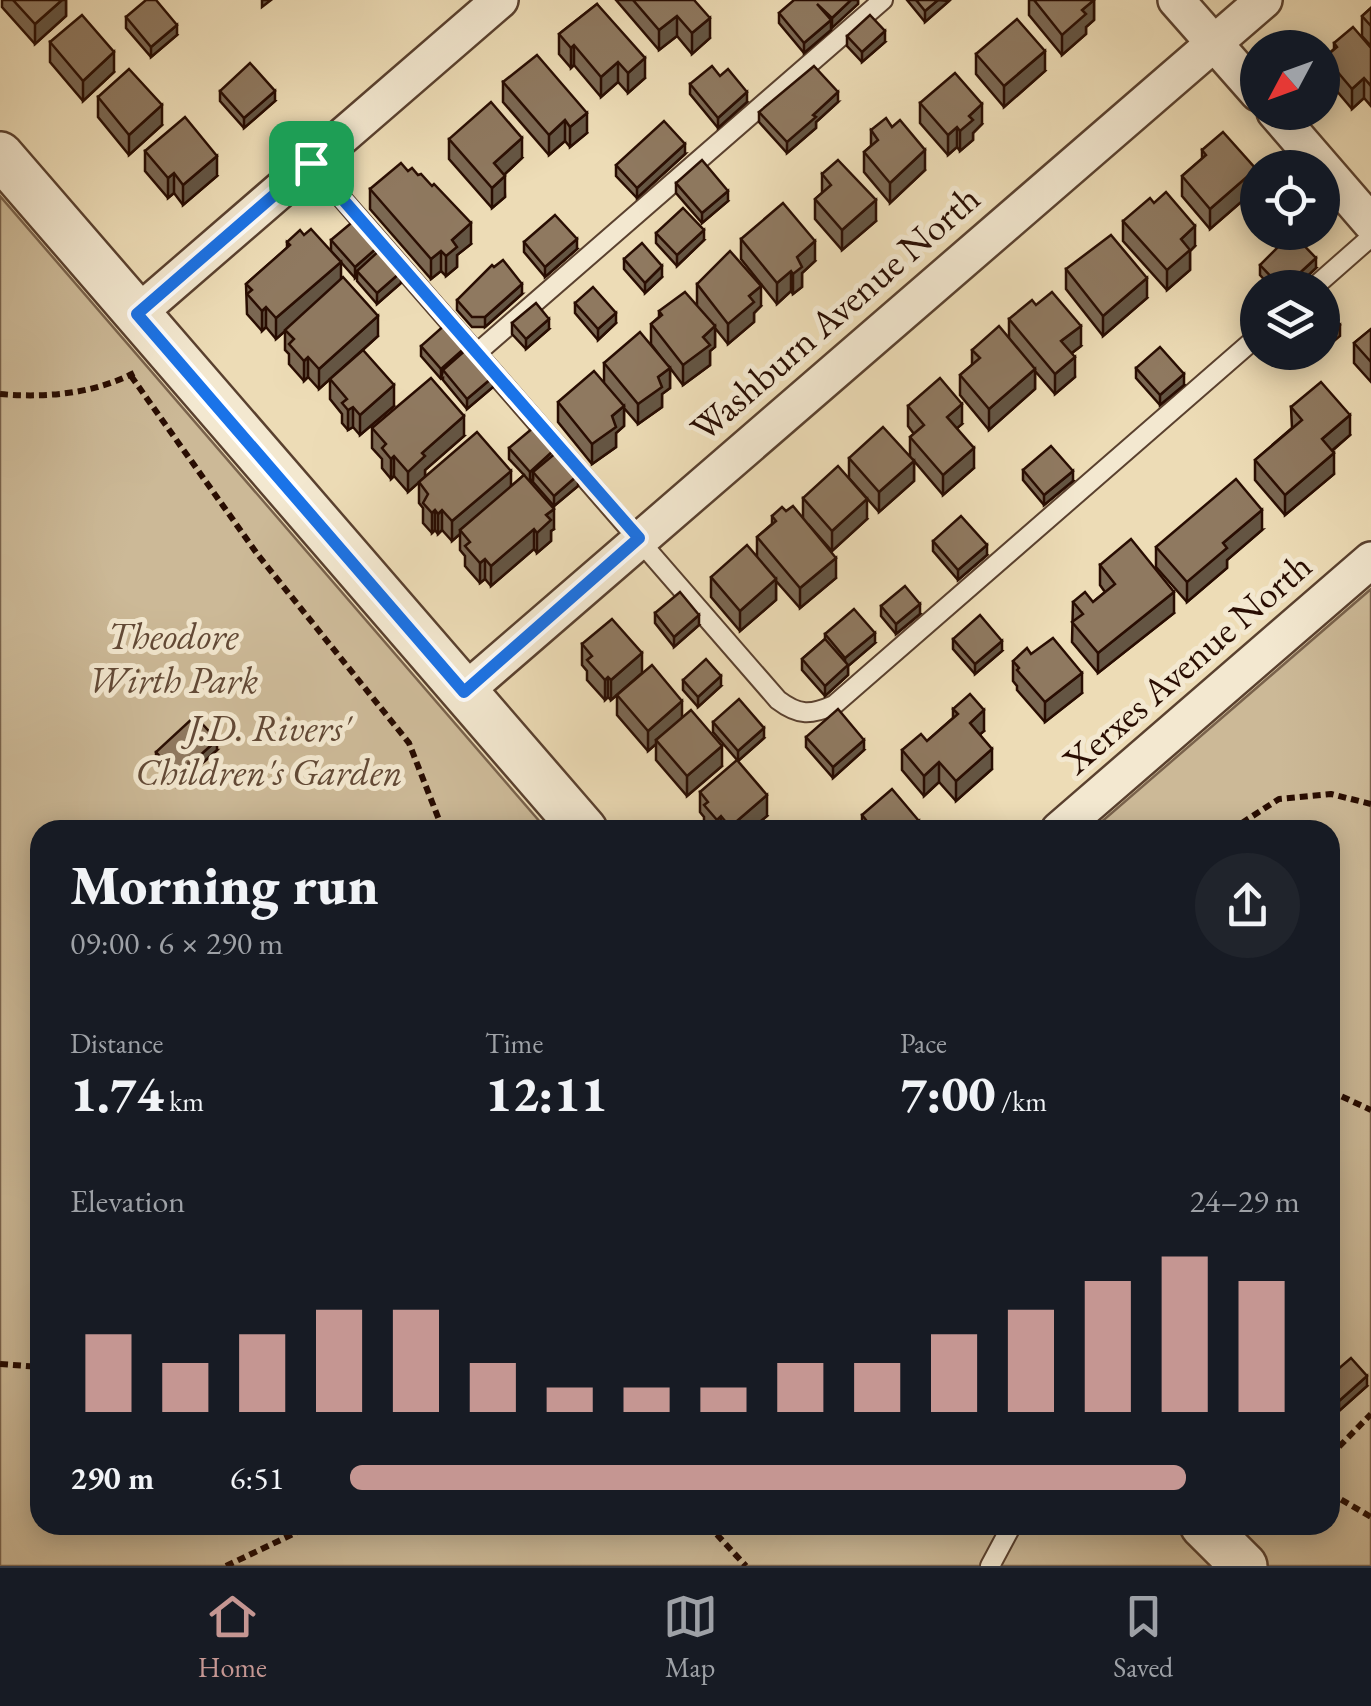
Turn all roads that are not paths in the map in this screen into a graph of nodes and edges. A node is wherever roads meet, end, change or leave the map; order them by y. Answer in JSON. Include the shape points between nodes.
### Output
{"nodes":[{"id":1,"x":500,"y":0,"type":"edge"},
{"id":2,"x":882,"y":0,"type":"edge"},
{"id":3,"x":1176,"y":0,"type":"edge"},
{"id":4,"x":1264,"y":0,"type":"edge"},
{"id":5,"x":1214,"y":44,"type":"junction"},
{"id":6,"x":1240,"y":73,"type":"edge"},
{"id":7,"x":1290,"y":130,"type":"edge"},
{"id":8,"x":0,"y":155,"type":"edge"},
{"id":9,"x":311,"y":163,"type":"junction"},
{"id":10,"x":1371,"y":223,"type":"edge"},
{"id":11,"x":1371,"y":237,"type":"edge"},
{"id":12,"x":1333,"y":270,"type":"edge"},
{"id":13,"x":137,"y":314,"type":"junction"},
{"id":14,"x":478,"y":352,"type":"junction"},
{"id":15,"x":1240,"y":352,"type":"edge"},
{"id":16,"x":639,"y":538,"type":"junction"},
{"id":17,"x":1371,"y":560,"type":"edge"},
{"id":18,"x":464,"y":692,"type":"junction"},
{"id":19,"x":575,"y":820,"type":"edge"},
{"id":20,"x":1072,"y":820,"type":"edge"},
{"id":21,"x":1007,"y":1535,"type":"edge"},
{"id":22,"x":1212,"y":1535,"type":"edge"},
{"id":23,"x":990,"y":1566,"type":"edge"},
{"id":24,"x":1244,"y":1566,"type":"edge"}],
"edges":[{"from":1,"to":9,"type":"street"},
{"from":2,"to":14,"type":"lane"},
{"from":3,"to":5,"type":"street"},
{"from":4,"to":5,"type":"street","name":"Washburn Avenue North"},
{"from":5,"to":6,"type":"street"},
{"from":5,"to":16,"type":"street","name":"Washburn Avenue North"},
{"from":7,"to":10,"type":"street"},
{"from":8,"to":13,"type":"street"},
{"from":9,"to":13,"type":"street"},
{"from":9,"to":14,"type":"lane"},
{"from":11,"to":12,"type":"lane"},
{"from":13,"to":18,"type":"street"},
{"from":14,"to":16,"type":"lane"},
{"from":15,"to":16,"type":"lane","via":[[834,705],[814,714],[794,713],[778,700]]},
{"from":16,"to":18,"type":"street","name":"Washburn Avenue North"},
{"from":17,"to":20,"type":"street","name":"Xerxes Avenue North"},
{"from":18,"to":19,"type":"street"},
{"from":21,"to":23,"type":"lane"},
{"from":22,"to":24,"type":"street"}]}
